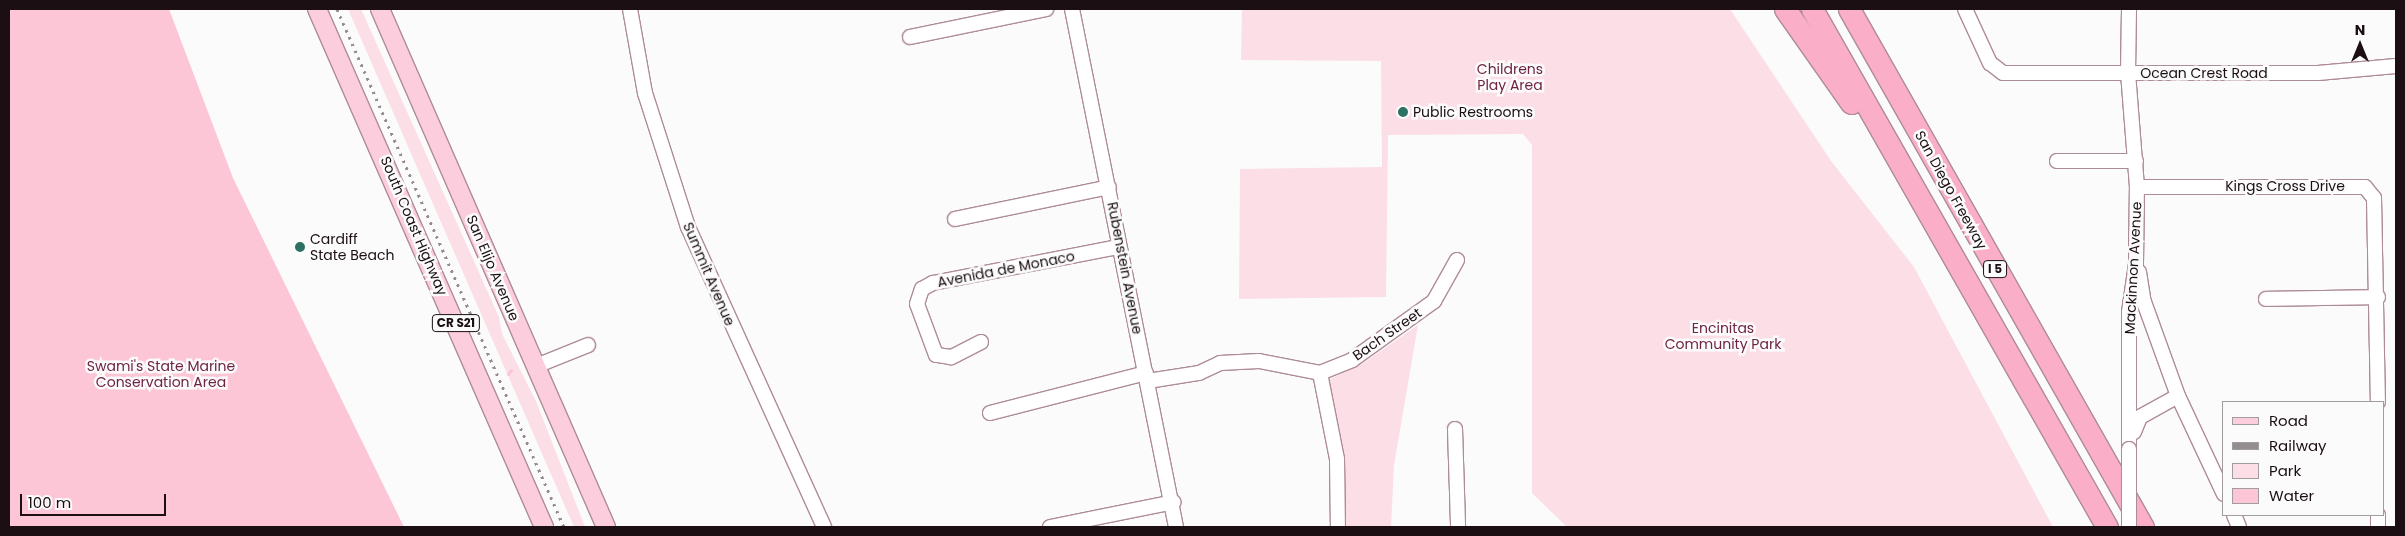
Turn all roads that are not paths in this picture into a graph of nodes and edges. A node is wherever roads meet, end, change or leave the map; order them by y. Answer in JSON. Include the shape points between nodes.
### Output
{"nodes":[{"id":1,"x":316,"y":9,"type":"edge"},
{"id":2,"x":380,"y":9,"type":"edge"},
{"id":3,"x":630,"y":9,"type":"edge"},
{"id":4,"x":1046,"y":9,"type":"edge"},
{"id":5,"x":1072,"y":9,"type":"edge"},
{"id":6,"x":1785,"y":9,"type":"edge"},
{"id":7,"x":1802,"y":9,"type":"edge"},
{"id":8,"x":1812,"y":9,"type":"edge"},
{"id":9,"x":1834,"y":9,"type":"edge"},
{"id":10,"x":1849,"y":9,"type":"edge"},
{"id":11,"x":1965,"y":9,"type":"edge"},
{"id":12,"x":2129,"y":9,"type":"edge"},
{"id":13,"x":910,"y":37,"type":"dead end"},
{"id":14,"x":2396,"y":66,"type":"edge"},
{"id":15,"x":2128,"y":73,"type":"junction"},
{"id":16,"x":1880,"y":144,"type":"junction"},
{"id":17,"x":2057,"y":161,"type":"dead end"},
{"id":18,"x":2136,"y":161,"type":"junction"},
{"id":19,"x":1108,"y":187,"type":"junction"},
{"id":20,"x":2137,"y":187,"type":"junction"},
{"id":21,"x":955,"y":219,"type":"dead end"},
{"id":22,"x":1119,"y":246,"type":"junction"},
{"id":23,"x":1457,"y":260,"type":"dead end"},
{"id":24,"x":2136,"y":264,"type":"junction"},
{"id":25,"x":2378,"y":298,"type":"junction"},
{"id":26,"x":2266,"y":299,"type":"dead end"},
{"id":27,"x":981,"y":342,"type":"dead end"},
{"id":28,"x":588,"y":344,"type":"dead end"},
{"id":29,"x":536,"y":366,"type":"junction"},
{"id":30,"x":1320,"y":372,"type":"junction"},
{"id":31,"x":1147,"y":377,"type":"junction"},
{"id":32,"x":2178,"y":396,"type":"junction"},
{"id":33,"x":2378,"y":401,"type":"edge"},
{"id":34,"x":990,"y":413,"type":"dead end"},
{"id":35,"x":1455,"y":429,"type":"dead end"},
{"id":36,"x":2132,"y":434,"type":"junction"},
{"id":37,"x":2222,"y":490,"type":"edge"},
{"id":38,"x":1174,"y":502,"type":"junction"},
{"id":39,"x":544,"y":527,"type":"edge"},
{"id":40,"x":606,"y":527,"type":"edge"},
{"id":41,"x":824,"y":527,"type":"edge"},
{"id":42,"x":1050,"y":527,"type":"edge"},
{"id":43,"x":1176,"y":527,"type":"edge"},
{"id":44,"x":1338,"y":527,"type":"edge"},
{"id":45,"x":1458,"y":527,"type":"edge"},
{"id":46,"x":2092,"y":527,"type":"edge"},
{"id":47,"x":2107,"y":527,"type":"edge"},
{"id":48,"x":2128,"y":527,"type":"edge"},
{"id":49,"x":2143,"y":527,"type":"edge"}],
"edges":[{"from":1,"to":39,"type":"main road","name":"South Coast Highway","number":"CR S21"},
{"from":2,"to":29,"type":"main road","name":"San Elijo Avenue"},
{"from":3,"to":41,"type":"street","name":"Summit Avenue","via":[[646,92],[685,219]]},
{"from":4,"to":13,"type":"street"},
{"from":5,"to":19,"type":"street","name":"Rubenstein Avenue"},
{"from":6,"to":16,"type":"highway"},
{"from":7,"to":16,"type":"highway"},
{"from":8,"to":47,"type":"highway"},
{"from":9,"to":48,"type":"highway"},
{"from":10,"to":49,"type":"highway","name":"San Diego Freeway","number":"I 5"},
{"from":11,"to":15,"type":"street","name":"Ocean Crest Road","via":[[1990,63],[2011,74]]},
{"from":12,"to":15,"type":"street","name":"Mackinnon Avenue"},
{"from":14,"to":15,"type":"street","name":"Ocean Crest Road","via":[[2318,73]]},
{"from":15,"to":18,"type":"street","name":"Mackinnon Avenue"},
{"from":16,"to":46,"type":"highway"},
{"from":17,"to":18,"type":"street"},
{"from":18,"to":20,"type":"street","name":"Mackinnon Avenue"},
{"from":19,"to":21,"type":"street"},
{"from":19,"to":22,"type":"street","name":"Rubenstein Avenue"},
{"from":20,"to":24,"type":"street","name":"Mackinnon Avenue"},
{"from":20,"to":25,"type":"street","name":"Kings Cross Drive","via":[[2365,188],[2374,198]]},
{"from":22,"to":27,"type":"street","name":"Avenida de Monaco","via":[[933,282],[922,289],[917,304],[936,355],[951,357]]},
{"from":22,"to":31,"type":"street","name":"Rubenstein Avenue"},
{"from":23,"to":30,"type":"street","name":"Bach Street","via":[[1434,301],[1352,360]]},
{"from":24,"to":32,"type":"street"},
{"from":24,"to":36,"type":"street","name":"Mackinnon Avenue","via":[[2129,312]]},
{"from":25,"to":26,"type":"street"},
{"from":25,"to":33,"type":"street","name":"Kings Cross Drive"},
{"from":28,"to":29,"type":"street"},
{"from":29,"to":40,"type":"main road","name":"San Elijo Avenue"},
{"from":30,"to":31,"type":"street","via":[[1258,361],[1220,363],[1199,372]]},
{"from":30,"to":44,"type":"street","via":[[1337,459]]},
{"from":31,"to":34,"type":"street"},
{"from":31,"to":38,"type":"street","name":"Rubenstein Avenue"},
{"from":32,"to":36,"type":"street","via":[[2140,417]]},
{"from":32,"to":37,"type":"street"},
{"from":35,"to":45,"type":"street"},
{"from":36,"to":48,"type":"street","name":"Mackinnon Avenue","bridge":true},
{"from":38,"to":42,"type":"street"},
{"from":38,"to":43,"type":"street","name":"Rubenstein Avenue"}]}
